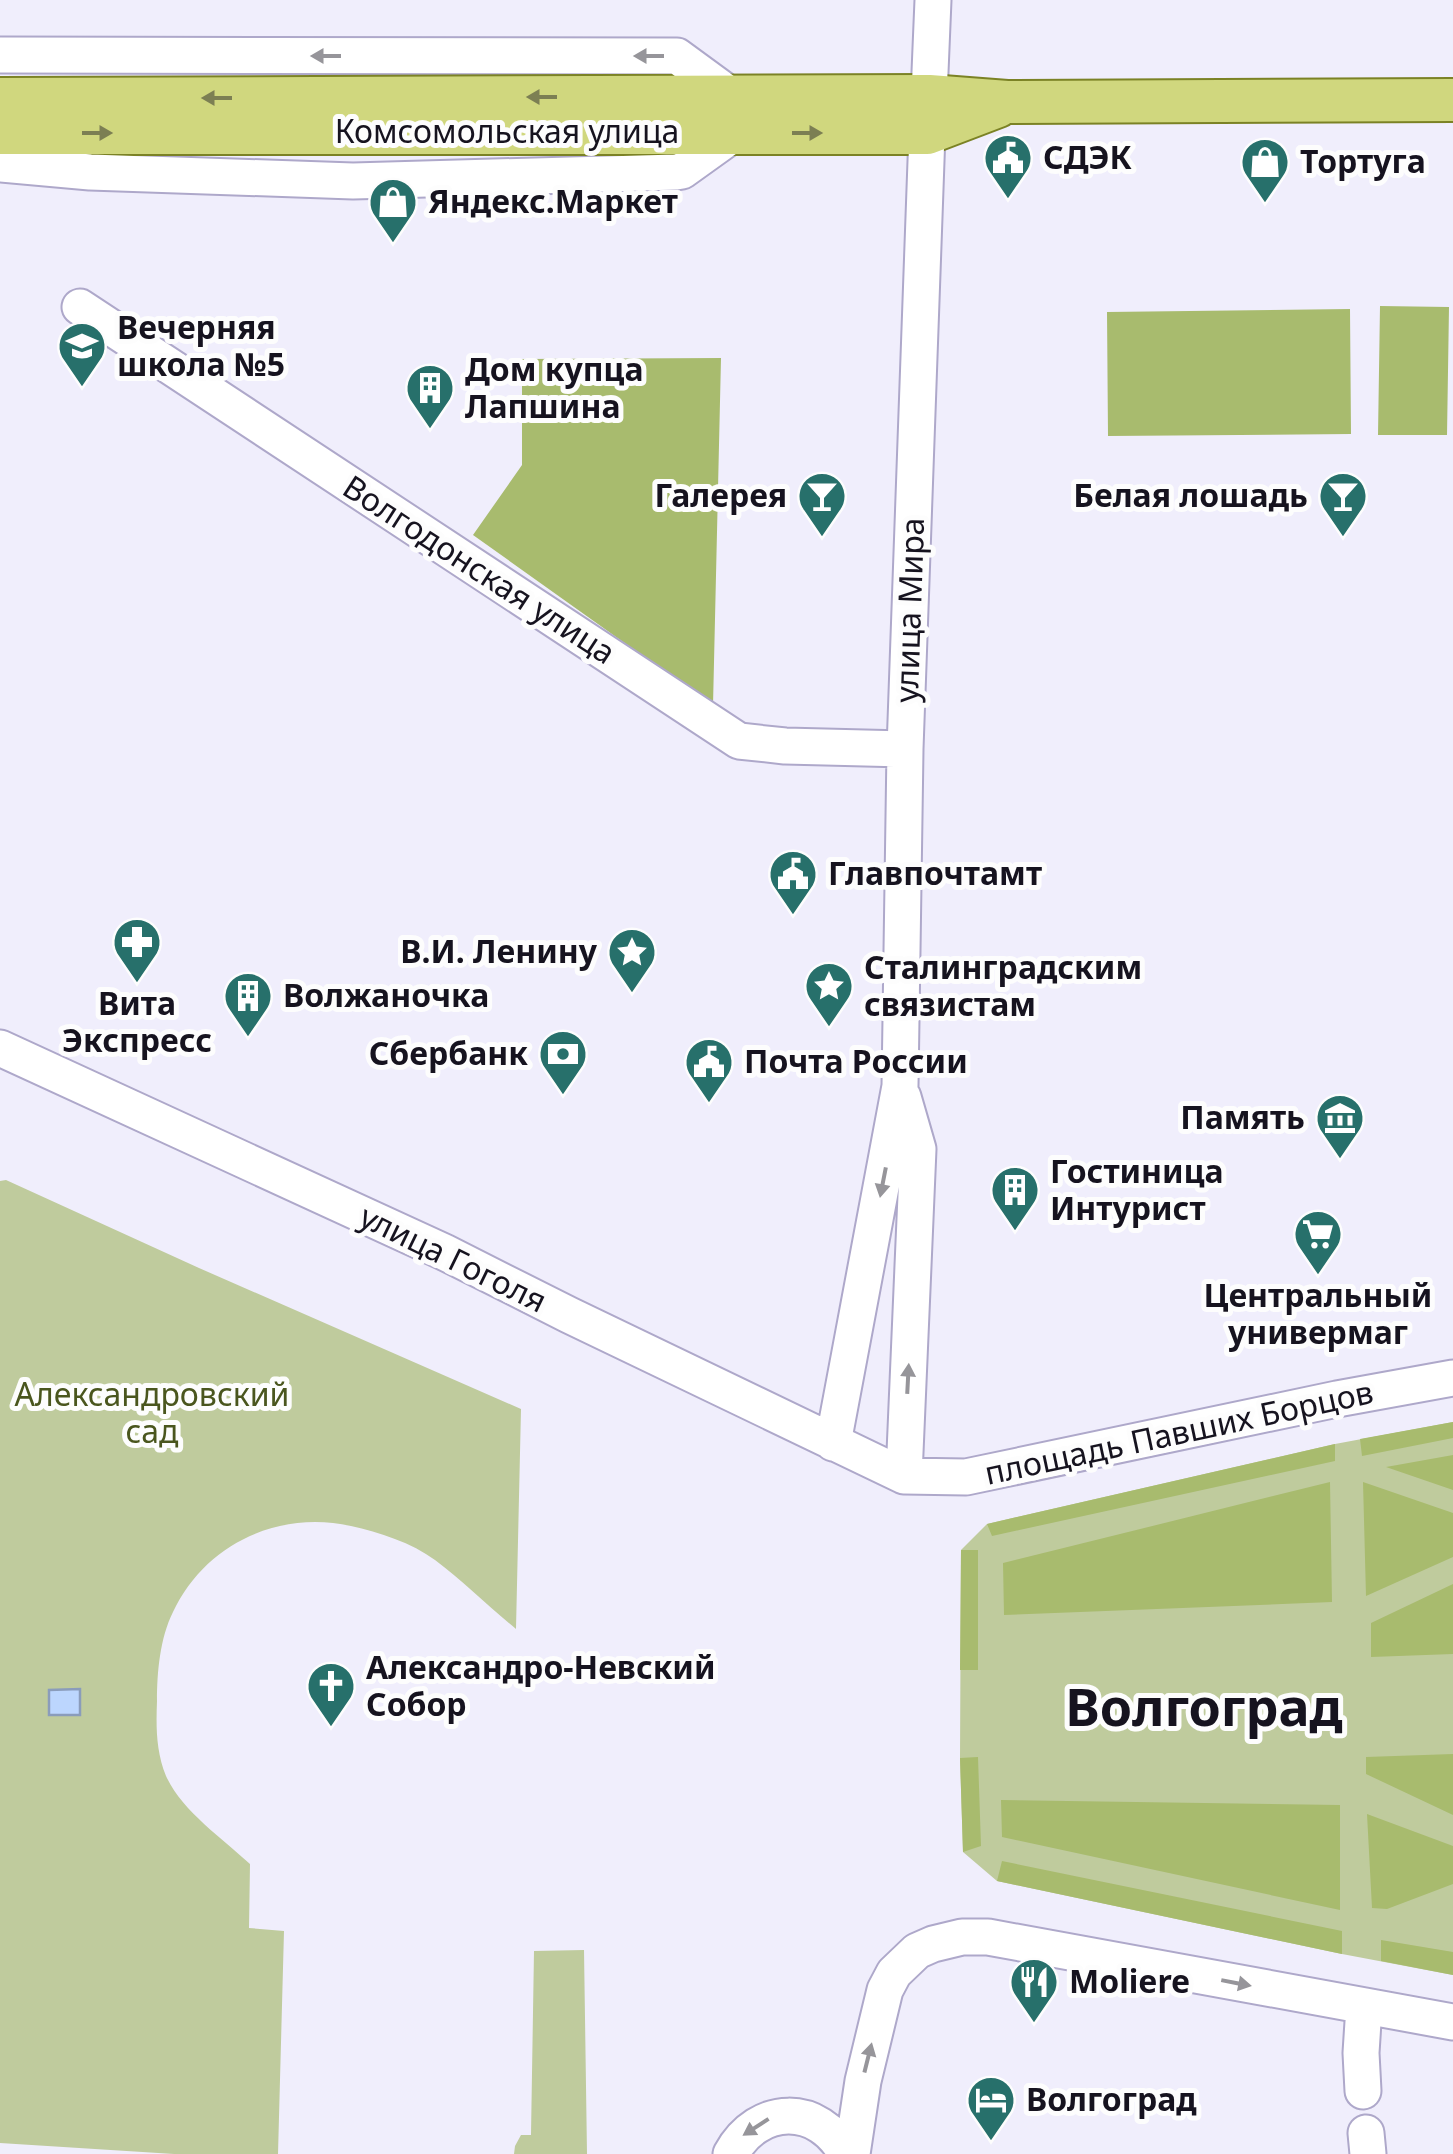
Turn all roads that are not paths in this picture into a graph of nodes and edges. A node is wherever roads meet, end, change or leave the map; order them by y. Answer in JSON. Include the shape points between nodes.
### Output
{"nodes":[{"id":1,"x":933,"y":0,"type":"edge"},
{"id":2,"x":0,"y":55,"type":"edge"},
{"id":3,"x":0,"y":98,"type":"edge"},
{"id":4,"x":1453,"y":100,"type":"edge"},
{"id":5,"x":639,"y":115,"type":"junction"},
{"id":6,"x":734,"y":115,"type":"junction"},
{"id":7,"x":928,"y":115,"type":"junction"},
{"id":8,"x":0,"y":133,"type":"edge"},
{"id":9,"x":0,"y":164,"type":"edge"},
{"id":10,"x":80,"y":307,"type":"dead end"},
{"id":11,"x":905,"y":749,"type":"junction"},
{"id":12,"x":0,"y":1048,"type":"edge"},
{"id":13,"x":900,"y":1086,"type":"junction"},
{"id":14,"x":1453,"y":1378,"type":"edge"},
{"id":15,"x":833,"y":1443,"type":"junction"},
{"id":16,"x":904,"y":1476,"type":"junction"},
{"id":17,"x":1364,"y":2006,"type":"junction"},
{"id":18,"x":1453,"y":2022,"type":"edge"},
{"id":19,"x":1363,"y":2091,"type":"dead end"},
{"id":20,"x":731,"y":2154,"type":"edge"},
{"id":21,"x":849,"y":2154,"type":"edge"}],
"edges":[{"from":1,"to":7,"type":"street","name":"улица Мира"},
{"from":6,"to":2,"type":"street","one_way":true,"via":[[677,56]]},
{"from":5,"to":3,"type":"main road","name":"Комсомольская улица","one_way":true},
{"from":4,"to":7,"type":"main road","name":"Комсомольская улица","via":[[1008,102]]},
{"from":5,"to":6,"type":"main road","name":"Комсомольская улица"},
{"from":8,"to":5,"type":"main road","name":"Комсомольская улица","one_way":true},
{"from":6,"to":7,"type":"main road","name":"Комсомольская улица"},
{"from":6,"to":9,"type":"street","via":[[676,172],[353,180]]},
{"from":7,"to":11,"type":"street","name":"улица Мира"},
{"from":10,"to":11,"type":"street","name":"Волгодонская улица","via":[[739,741]]},
{"from":11,"to":13,"type":"street","name":"улица Мира"},
{"from":12,"to":15,"type":"street","name":"улица Гоголя","via":[[444,1252]]},
{"from":13,"to":15,"type":"street","name":"улица Мира","one_way":true},
{"from":16,"to":13,"type":"street","name":"улица Мира","one_way":true,"via":[[918,1149]]},
{"from":14,"to":16,"type":"street","name":"площадь Павших Борцов","via":[[966,1477]]},
{"from":15,"to":16,"type":"street","name":"улица Гоголя"},
{"from":17,"to":18,"type":"street"},
{"from":17,"to":19,"type":"street"},
{"from":21,"to":17,"type":"street","one_way":true,"via":[[885,1990],[904,1962],[933,1944],[988,1937]]},
{"from":21,"to":20,"type":"street","one_way":true,"via":[[822,2125],[797,2116],[758,2123]]}]}
